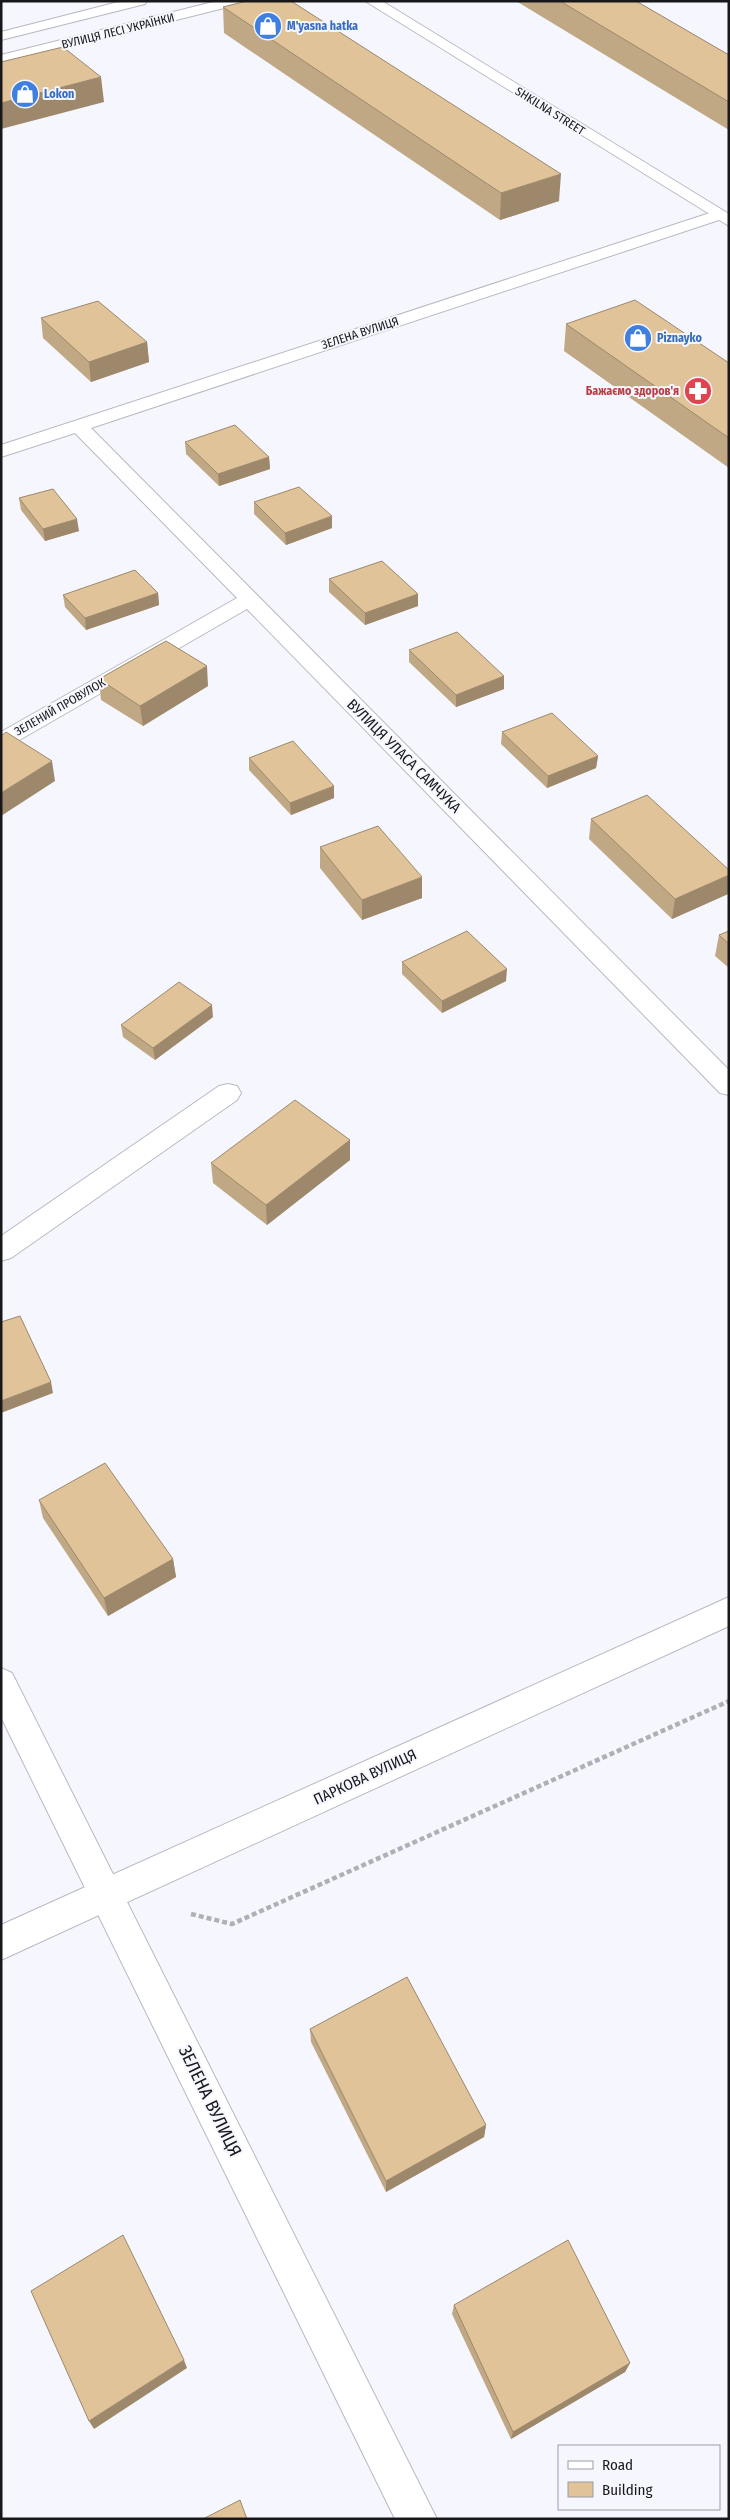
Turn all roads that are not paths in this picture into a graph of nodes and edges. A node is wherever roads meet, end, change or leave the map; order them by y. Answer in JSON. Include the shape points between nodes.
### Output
{"nodes":[{"id":1,"x":140,"y":1,"type":"edge"},
{"id":2,"x":235,"y":1,"type":"edge"},
{"id":3,"x":372,"y":1,"type":"edge"},
{"id":4,"x":1,"y":36,"type":"edge"},
{"id":5,"x":1,"y":60,"type":"edge"},
{"id":6,"x":726,"y":219,"type":"edge"},
{"id":7,"x":79,"y":426,"type":"junction"},
{"id":8,"x":1,"y":451,"type":"edge"},
{"id":9,"x":250,"y":600,"type":"junction"},
{"id":10,"x":1,"y":741,"type":"edge"},
{"id":11,"x":729,"y":1086,"type":"edge"},
{"id":12,"x":228,"y":1093,"type":"dead end"},
{"id":13,"x":1,"y":1250,"type":"edge"},
{"id":14,"x":729,"y":1611,"type":"edge"},
{"id":15,"x":1,"y":1684,"type":"edge"},
{"id":16,"x":108,"y":1894,"type":"junction"},
{"id":17,"x":1,"y":1943,"type":"edge"},
{"id":18,"x":417,"y":2519,"type":"edge"}],
"edges":[{"from":1,"to":4,"type":"street","name":"ВУЛИЦЯ ЛЕСІ УКРАЇНКИ"},
{"from":2,"to":5,"type":"street","name":"ВУЛИЦЯ ЛЕСІ УКРАЇНКИ"},
{"from":3,"to":6,"type":"street","name":"SHKILNA STREET"},
{"from":6,"to":7,"type":"street","name":"ЗЕЛЕНА ВУЛИЦЯ"},
{"from":7,"to":8,"type":"street","name":"ЗЕЛЕНА ВУЛИЦЯ"},
{"from":7,"to":9,"type":"street","name":"ВУЛИЦЯ УЛАСА САМЧУКА"},
{"from":9,"to":10,"type":"street","name":"ЗЕЛЕНИЙ ПРОВУЛОК"},
{"from":9,"to":11,"type":"street","name":"ВУЛИЦЯ УЛАСА САМЧУКА"},
{"from":12,"to":13,"type":"street"},
{"from":14,"to":16,"type":"street","name":"ПАРКОВА ВУЛИЦЯ"},
{"from":15,"to":16,"type":"street","name":"ЗЕЛЕНА ВУЛИЦЯ"},
{"from":16,"to":17,"type":"street","name":"ПАРКОВА ВУЛИЦЯ"},
{"from":16,"to":18,"type":"street","name":"ЗЕЛЕНА ВУЛИЦЯ"}]}
